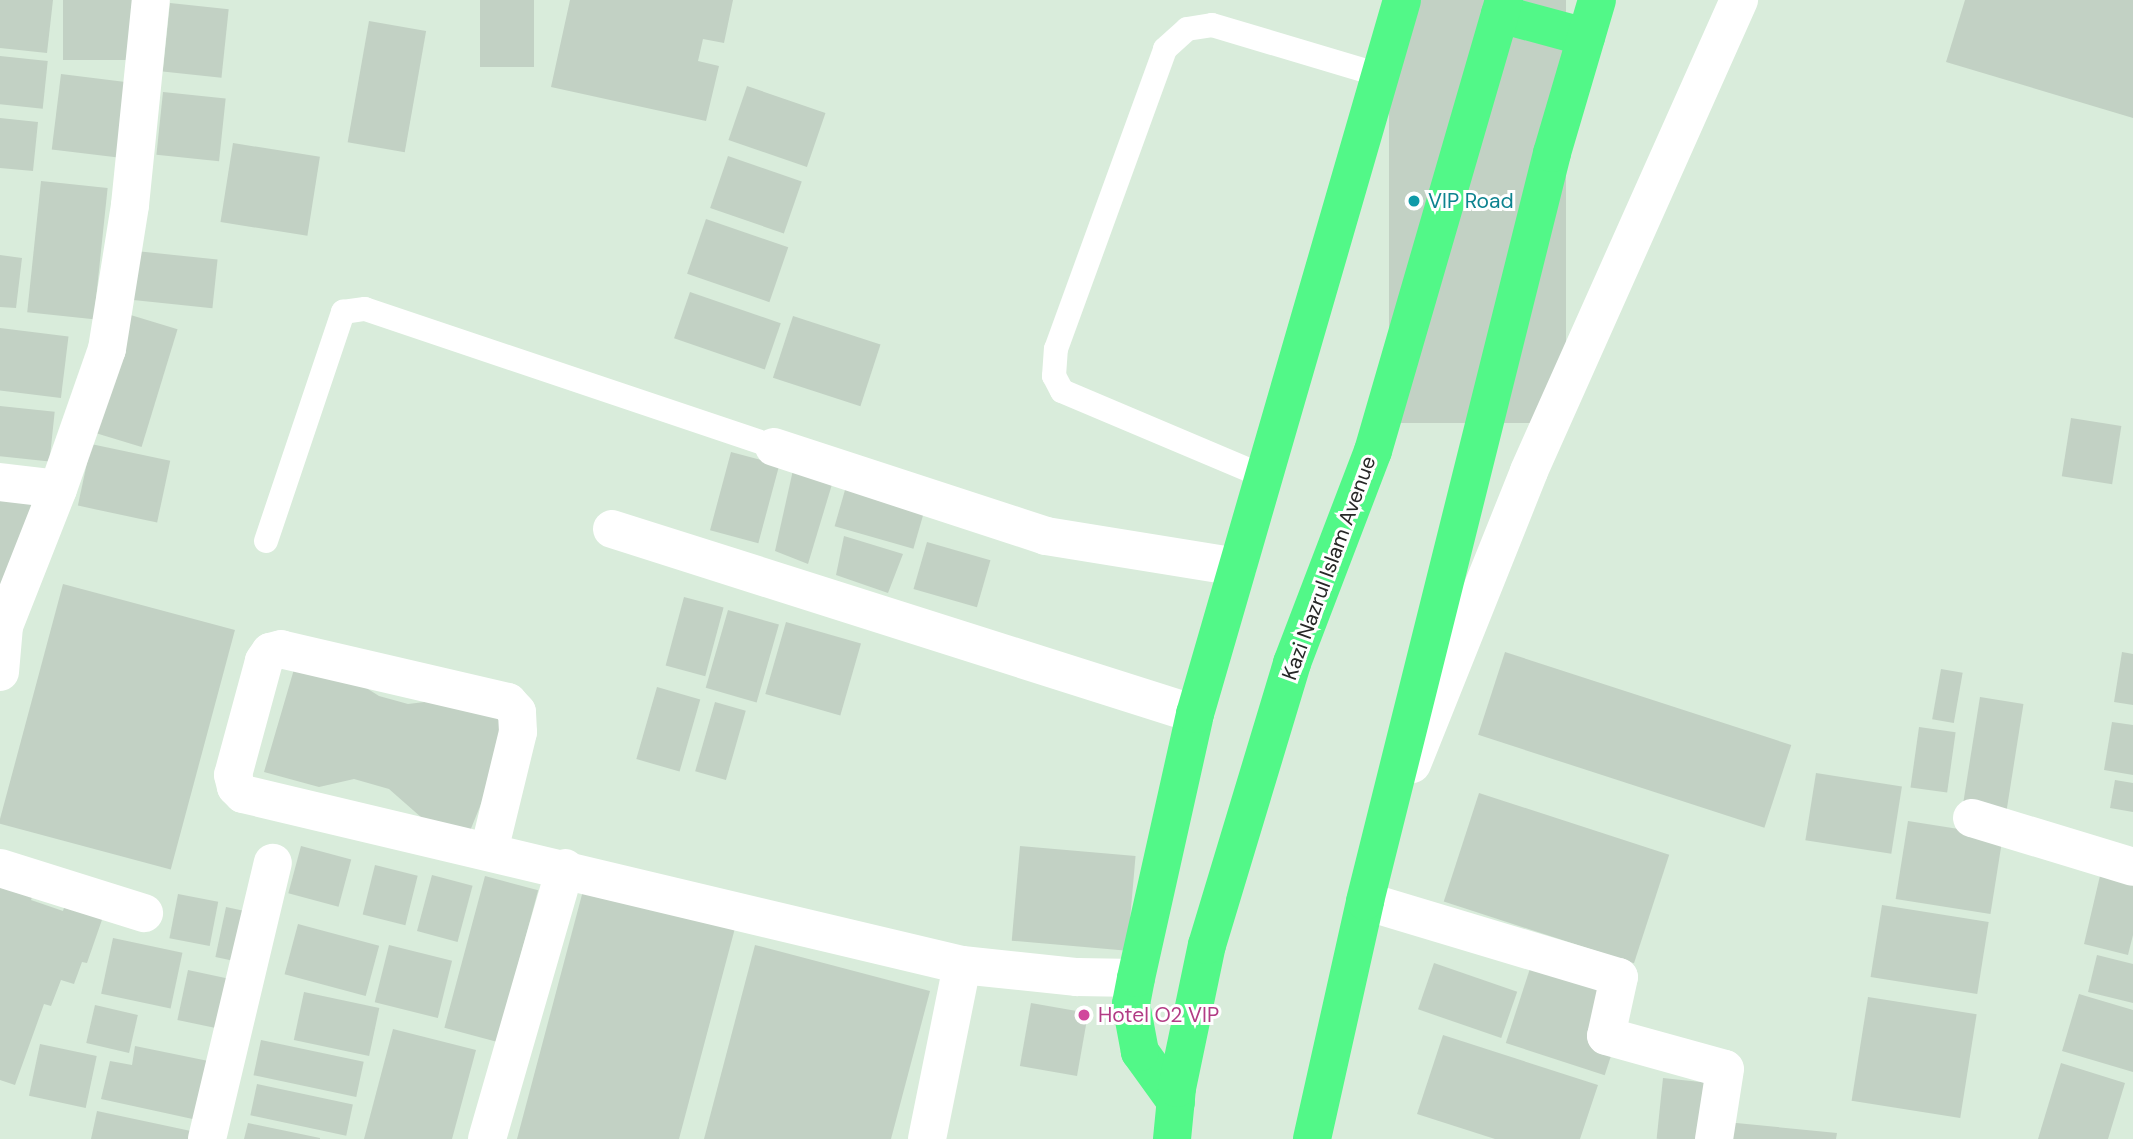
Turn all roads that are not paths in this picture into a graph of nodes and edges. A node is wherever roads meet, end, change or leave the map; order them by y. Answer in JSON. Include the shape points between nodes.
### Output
{"nodes":[{"id":1,"x":151,"y":0,"type":"edge"},
{"id":2,"x":1402,"y":0,"type":"edge"},
{"id":3,"x":1597,"y":0,"type":"edge"},
{"id":4,"x":1739,"y":0,"type":"edge"},
{"id":5,"x":1502,"y":7,"type":"edge"},
{"id":6,"x":1586,"y":37,"type":"junction"},
{"id":7,"x":1380,"y":75,"type":"junction"},
{"id":8,"x":774,"y":447,"type":"joint"},
{"id":9,"x":1263,"y":476,"type":"junction"},
{"id":10,"x":0,"y":482,"type":"edge"},
{"id":11,"x":58,"y":489,"type":"junction"},
{"id":12,"x":612,"y":529,"type":"dead end"},
{"id":13,"x":266,"y":541,"type":"dead end"},
{"id":14,"x":1238,"y":567,"type":"junction"},
{"id":15,"x":0,"y":672,"type":"edge"},
{"id":16,"x":1195,"y":714,"type":"junction"},
{"id":17,"x":1972,"y":818,"type":"dead end"},
{"id":18,"x":1378,"y":850,"type":"junction"},
{"id":19,"x":489,"y":851,"type":"junction"},
{"id":20,"x":273,"y":863,"type":"dead end"},
{"id":21,"x":2133,"y":867,"type":"edge"},
{"id":22,"x":0,"y":868,"type":"edge"},
{"id":23,"x":565,"y":868,"type":"junction"},
{"id":24,"x":1365,"y":901,"type":"junction"},
{"id":25,"x":144,"y":913,"type":"dead end"},
{"id":26,"x":962,"y":965,"type":"junction"},
{"id":27,"x":1136,"y":978,"type":"junction"},
{"id":28,"x":1174,"y":1121,"type":"edge"},
{"id":29,"x":207,"y":1139,"type":"edge"},
{"id":30,"x":487,"y":1139,"type":"edge"},
{"id":31,"x":927,"y":1139,"type":"edge"},
{"id":32,"x":1312,"y":1139,"type":"edge"},
{"id":33,"x":1714,"y":1139,"type":"edge"}],
"edges":[{"from":1,"to":11,"type":"street","via":[[130,205],[107,349]]},
{"from":2,"to":7,"type":"main road"},
{"from":3,"to":6,"type":"main road"},
{"from":4,"to":18,"type":"street","via":[[1529,471]]},
{"from":5,"to":6,"type":"main road"},
{"from":5,"to":28,"type":"main road","name":"Kazi Nazrul Islam Avenue","via":[[1373,451],[1292,663],[1231,864],[1208,945]]},
{"from":6,"to":18,"type":"main road","via":[[1549,166]]},
{"from":7,"to":9,"type":"main road"},
{"from":7,"to":9,"type":"lane","via":[[1212,25],[1187,29],[1166,49],[1056,349],[1054,376],[1062,391]]},
{"from":8,"to":13,"type":"lane","via":[[365,309],[343,312]]},
{"from":8,"to":14,"type":"street","via":[[1046,537]]},
{"from":9,"to":14,"type":"main road"},
{"from":10,"to":11,"type":"street"},
{"from":11,"to":15,"type":"street","via":[[4,626]]},
{"from":12,"to":16,"type":"street"},
{"from":14,"to":16,"type":"main road"},
{"from":16,"to":27,"type":"main road"},
{"from":17,"to":21,"type":"street"},
{"from":18,"to":24,"type":"main road"},
{"from":19,"to":19,"type":"street","via":[[243,794],[233,775],[270,652],[281,649],[508,702],[517,712],[518,732]]},
{"from":19,"to":23,"type":"street"},
{"from":20,"to":29,"type":"street"},
{"from":22,"to":25,"type":"street"},
{"from":23,"to":26,"type":"street"},
{"from":23,"to":30,"type":"street"},
{"from":24,"to":32,"type":"main road"},
{"from":24,"to":33,"type":"street","via":[[1619,977],[1606,1036],[1725,1069]]},
{"from":26,"to":27,"type":"street"},
{"from":26,"to":31,"type":"street"},
{"from":27,"to":28,"type":"main road","via":[[1131,1004],[1140,1052]]}]}
